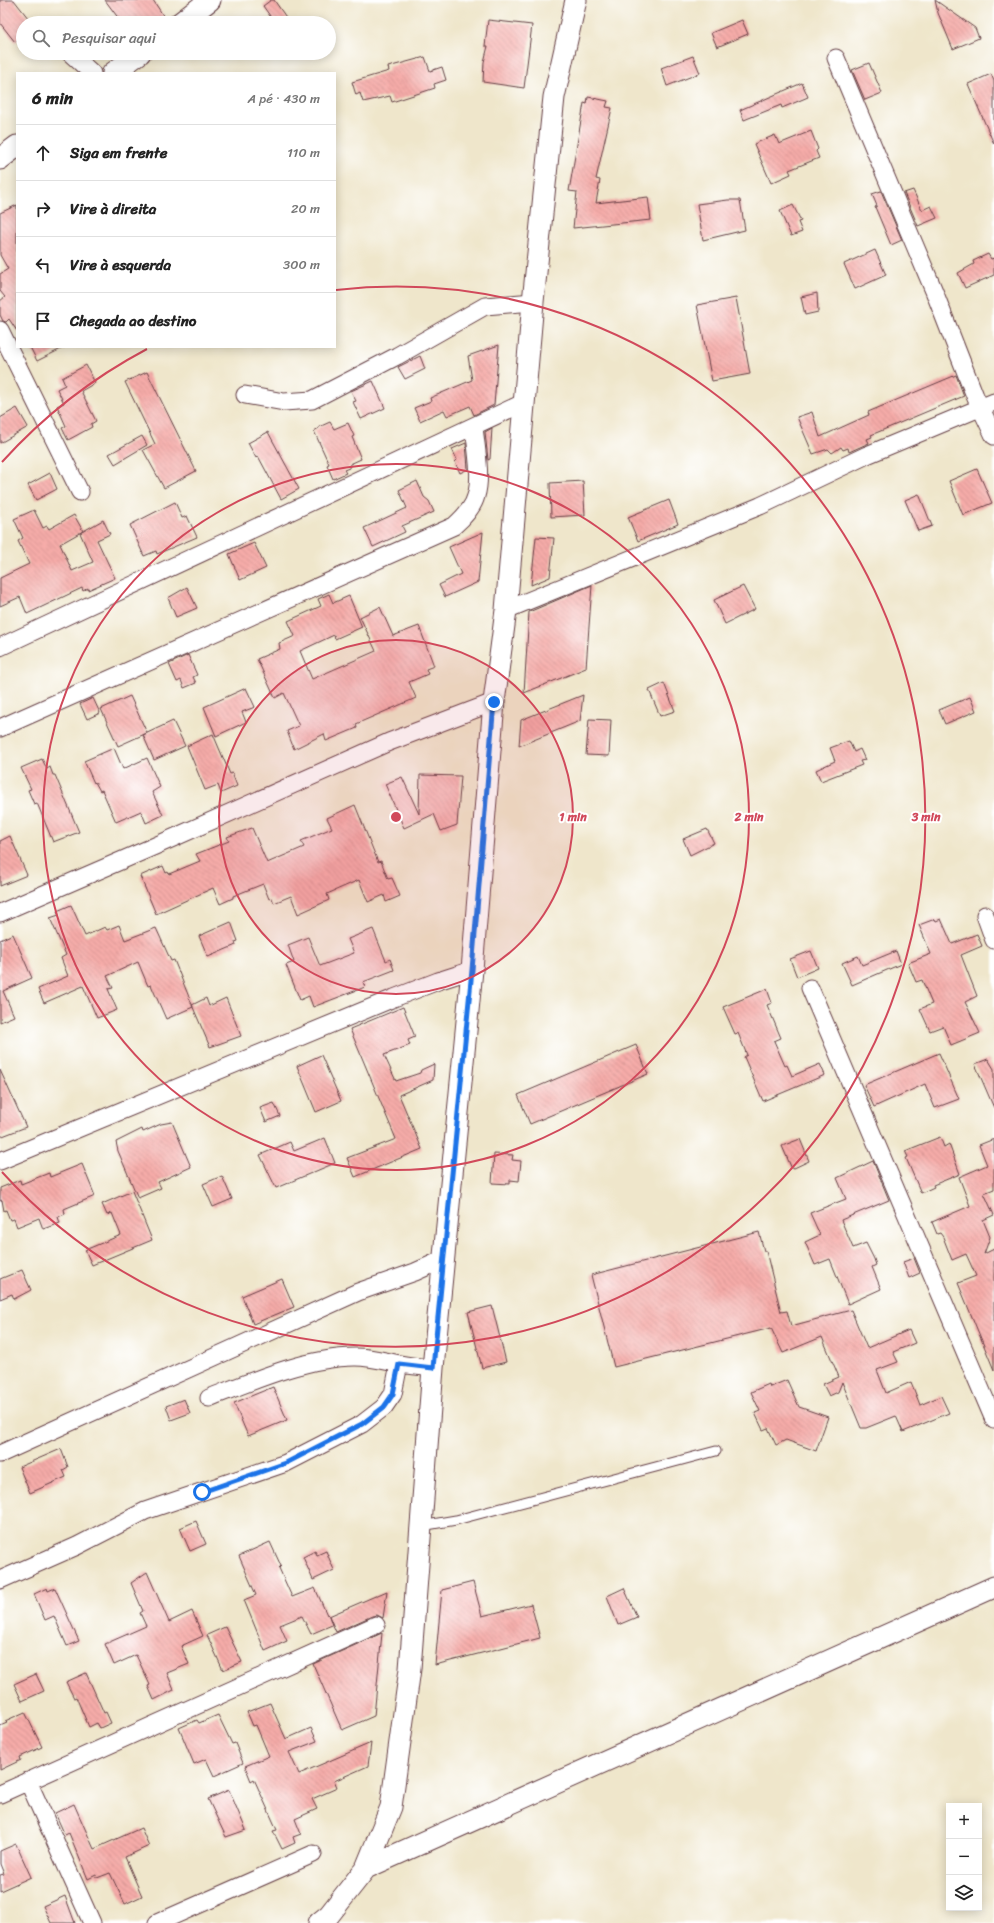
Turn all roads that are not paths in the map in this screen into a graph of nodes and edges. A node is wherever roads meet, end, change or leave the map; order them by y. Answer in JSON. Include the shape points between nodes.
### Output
{"nodes":[{"id":1,"x":576,"y":0,"type":"edge"},
{"id":2,"x":201,"y":3,"type":"edge"},
{"id":3,"x":187,"y":16,"type":"edge"},
{"id":4,"x":836,"y":58,"type":"dead end"},
{"id":5,"x":78,"y":60,"type":"edge"},
{"id":6,"x":131,"y":60,"type":"edge"},
{"id":7,"x":91,"y":72,"type":"edge"},
{"id":8,"x":114,"y":72,"type":"edge"},
{"id":9,"x":16,"y":147,"type":"edge"},
{"id":10,"x":0,"y":159,"type":"edge"},
{"id":11,"x":533,"y":302,"type":"junction"},
{"id":12,"x":0,"y":330,"type":"edge"},
{"id":13,"x":245,"y":395,"type":"dead end"},
{"id":14,"x":525,"y":402,"type":"junction"},
{"id":15,"x":987,"y":405,"type":"edge"},
{"id":16,"x":474,"y":427,"type":"junction"},
{"id":17,"x":994,"y":436,"type":"edge"},
{"id":18,"x":80,"y":492,"type":"dead end"},
{"id":19,"x":506,"y":610,"type":"junction"},
{"id":20,"x":0,"y":647,"type":"edge"},
{"id":21,"x":494,"y":702,"type":"junction"},
{"id":22,"x":0,"y":728,"type":"edge"},
{"id":23,"x":0,"y":913,"type":"edge"},
{"id":24,"x":985,"y":915,"type":"dead end"},
{"id":25,"x":994,"y":940,"type":"edge"},
{"id":26,"x":472,"y":970,"type":"junction"},
{"id":27,"x":810,"y":988,"type":"dead end"},
{"id":28,"x":0,"y":1161,"type":"edge"},
{"id":29,"x":444,"y":1259,"type":"junction"},
{"id":30,"x":399,"y":1364,"type":"junction"},
{"id":31,"x":433,"y":1368,"type":"junction"},
{"id":32,"x":209,"y":1398,"type":"dead end"},
{"id":33,"x":994,"y":1420,"type":"edge"},
{"id":34,"x":716,"y":1451,"type":"dead end"},
{"id":35,"x":0,"y":1454,"type":"edge"},
{"id":36,"x":420,"y":1526,"type":"junction"},
{"id":37,"x":0,"y":1580,"type":"edge"},
{"id":38,"x":994,"y":1587,"type":"edge"},
{"id":39,"x":376,"y":1625,"type":"dead end"},
{"id":40,"x":28,"y":1781,"type":"junction"},
{"id":41,"x":0,"y":1794,"type":"edge"},
{"id":42,"x":313,"y":1854,"type":"dead end"},
{"id":43,"x":366,"y":1868,"type":"junction"},
{"id":44,"x":92,"y":1923,"type":"edge"},
{"id":45,"x":157,"y":1923,"type":"edge"},
{"id":46,"x":319,"y":1923,"type":"edge"}],
"edges":[{"from":1,"to":11,"type":"street","via":[[554,97]]},
{"from":2,"to":3,"type":"street"},
{"from":4,"to":15,"type":"street"},
{"from":5,"to":7,"type":"street"},
{"from":6,"to":8,"type":"street"},
{"from":9,"to":10,"type":"street"},
{"from":11,"to":13,"type":"street","via":[[485,306],[312,400],[284,402]]},
{"from":11,"to":14,"type":"street"},
{"from":12,"to":18,"type":"street"},
{"from":14,"to":16,"type":"street"},
{"from":14,"to":19,"type":"street"},
{"from":15,"to":17,"type":"street"},
{"from":15,"to":19,"type":"street","via":[[867,455],[760,506]]},
{"from":16,"to":20,"type":"street"},
{"from":16,"to":22,"type":"street","via":[[478,472],[476,496],[466,514],[454,526]]},
{"from":19,"to":21,"type":"street"},
{"from":21,"to":23,"type":"street","via":[[388,742]]},
{"from":21,"to":26,"type":"street"},
{"from":24,"to":25,"type":"street"},
{"from":26,"to":28,"type":"street","via":[[394,998]]},
{"from":26,"to":29,"type":"street"},
{"from":27,"to":33,"type":"street"},
{"from":29,"to":31,"type":"street"},
{"from":29,"to":35,"type":"street","via":[[351,1295]]},
{"from":30,"to":31,"type":"street"},
{"from":30,"to":32,"type":"street","via":[[371,1358],[338,1358],[302,1366]]},
{"from":30,"to":37,"type":"street","via":[[393,1394],[384,1407],[362,1424],[286,1463],[145,1511],[77,1546]]},
{"from":31,"to":36,"type":"street"},
{"from":34,"to":36,"type":"lane","via":[[464,1518]]},
{"from":36,"to":43,"type":"street","via":[[410,1670],[391,1807]]},
{"from":38,"to":43,"type":"street"},
{"from":39,"to":40,"type":"street"},
{"from":40,"to":41,"type":"street"},
{"from":40,"to":44,"type":"street"},
{"from":42,"to":45,"type":"street"},
{"from":43,"to":46,"type":"street","via":[[329,1916]]}]}
